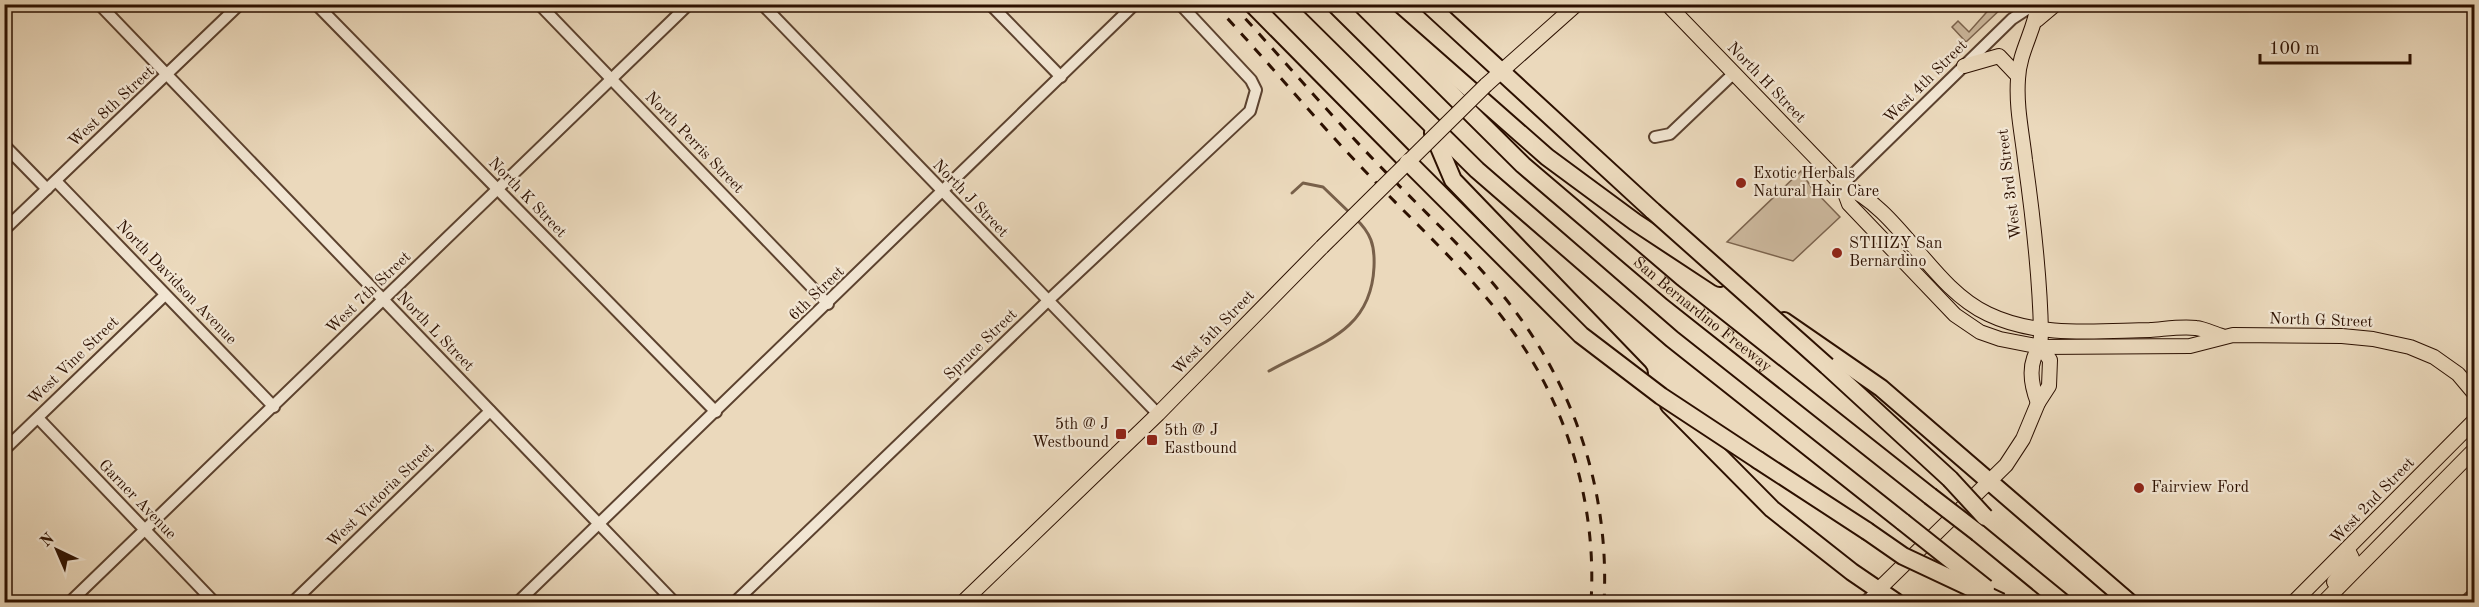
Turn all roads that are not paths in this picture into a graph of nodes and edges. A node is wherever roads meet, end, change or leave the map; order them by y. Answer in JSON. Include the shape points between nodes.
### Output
{"nodes":[{"id":1,"x":99,"y":4,"type":"edge"},
{"id":2,"x":240,"y":4,"type":"edge"},
{"id":3,"x":316,"y":4,"type":"edge"},
{"id":4,"x":539,"y":4,"type":"edge"},
{"id":5,"x":689,"y":4,"type":"edge"},
{"id":6,"x":762,"y":4,"type":"edge"},
{"id":7,"x":990,"y":4,"type":"edge"},
{"id":8,"x":1135,"y":4,"type":"edge"},
{"id":9,"x":1180,"y":4,"type":"edge"},
{"id":10,"x":1252,"y":4,"type":"edge"},
{"id":11,"x":1309,"y":4,"type":"edge"},
{"id":12,"x":1361,"y":4,"type":"edge"},
{"id":13,"x":1373,"y":4,"type":"edge"},
{"id":14,"x":1428,"y":4,"type":"edge"},
{"id":15,"x":1577,"y":4,"type":"edge"},
{"id":16,"x":1667,"y":4,"type":"edge"},
{"id":17,"x":2037,"y":4,"type":"edge"},
{"id":18,"x":2056,"y":4,"type":"edge"},
{"id":19,"x":2037,"y":20,"type":"junction"},
{"id":20,"x":1964,"y":66,"type":"junction"},
{"id":21,"x":1734,"y":73,"type":"junction"},
{"id":22,"x":167,"y":75,"type":"junction"},
{"id":23,"x":1061,"y":76,"type":"junction"},
{"id":24,"x":2018,"y":76,"type":"junction"},
{"id":25,"x":1494,"y":78,"type":"junction"},
{"id":26,"x":612,"y":79,"type":"junction"},
{"id":27,"x":1431,"y":128,"type":"junction"},
{"id":28,"x":1655,"y":137,"type":"dead end"},
{"id":29,"x":4,"y":145,"type":"edge"},
{"id":30,"x":1408,"y":162,"type":"junction"},
{"id":31,"x":56,"y":181,"type":"junction"},
{"id":32,"x":1842,"y":184,"type":"junction"},
{"id":33,"x":47,"y":189,"type":"junction"},
{"id":34,"x":498,"y":190,"type":"junction"},
{"id":35,"x":942,"y":192,"type":"junction"},
{"id":36,"x":4,"y":230,"type":"edge"},
{"id":37,"x":165,"y":295,"type":"junction"},
{"id":38,"x":384,"y":300,"type":"junction"},
{"id":39,"x":1048,"y":300,"type":"junction"},
{"id":40,"x":828,"y":304,"type":"junction"},
{"id":41,"x":2041,"y":331,"type":"junction"},
{"id":42,"x":2222,"y":336,"type":"junction"},
{"id":43,"x":2041,"y":347,"type":"junction"},
{"id":44,"x":2475,"y":393,"type":"edge"},
{"id":45,"x":274,"y":407,"type":"junction"},
{"id":46,"x":490,"y":411,"type":"junction"},
{"id":47,"x":716,"y":412,"type":"junction"},
{"id":48,"x":1158,"y":414,"type":"junction"},
{"id":49,"x":38,"y":418,"type":"junction"},
{"id":50,"x":2475,"y":421,"type":"edge"},
{"id":51,"x":4,"y":450,"type":"edge"},
{"id":52,"x":2475,"y":450,"type":"edge"},
{"id":53,"x":1991,"y":481,"type":"junction"},
{"id":54,"x":600,"y":526,"type":"junction"},
{"id":55,"x":145,"y":531,"type":"junction"},
{"id":56,"x":1997,"y":549,"type":"junction"},
{"id":57,"x":2348,"y":550,"type":"junction"},
{"id":58,"x":1878,"y":590,"type":"junction"},
{"id":59,"x":2475,"y":594,"type":"edge"},
{"id":60,"x":70,"y":603,"type":"edge"},
{"id":61,"x":214,"y":603,"type":"edge"},
{"id":62,"x":293,"y":603,"type":"edge"},
{"id":63,"x":518,"y":603,"type":"edge"},
{"id":64,"x":674,"y":603,"type":"edge"},
{"id":65,"x":735,"y":603,"type":"edge"},
{"id":66,"x":963,"y":603,"type":"edge"},
{"id":67,"x":1865,"y":603,"type":"edge"},
{"id":68,"x":1896,"y":603,"type":"edge"},
{"id":69,"x":2002,"y":603,"type":"edge"},
{"id":70,"x":2062,"y":603,"type":"edge"},
{"id":71,"x":2129,"y":603,"type":"edge"},
{"id":72,"x":2294,"y":603,"type":"edge"},
{"id":73,"x":2324,"y":603,"type":"edge"},
{"id":74,"x":2466,"y":603,"type":"edge"}],
"edges":[{"from":1,"to":22,"type":"street","name":"North L Street"},
{"from":2,"to":22,"type":"street","name":"West 8th Street"},
{"from":3,"to":34,"type":"street","name":"North K Street"},
{"from":4,"to":26,"type":"street","name":"North Perris Street"},
{"from":5,"to":26,"type":"street","name":"West 7th Street"},
{"from":6,"to":35,"type":"street","name":"North J Street"},
{"from":7,"to":23,"type":"street"},
{"from":8,"to":23,"type":"street","name":"6th Street"},
{"from":9,"to":39,"type":"street","name":"Spruce Street","via":[[1251,80],[1256,98],[1250,111]]},
{"from":10,"to":30,"type":"highway"},
{"from":11,"to":27,"type":"highway"},
{"from":12,"to":56,"type":"highway","name":"San Bernardino Freeway","bridge":true,"via":[[1540,179],[1680,299]]},
{"from":13,"to":53,"type":"highway","via":[[1576,180],[1835,355]]},
{"from":14,"to":25,"type":"highway"},
{"from":15,"to":25,"type":"main road","name":"West 5th Street"},
{"from":16,"to":21,"type":"main road","name":"North H Street"},
{"from":17,"to":19,"type":"main road","name":"West 3rd Street"},
{"from":17,"to":20,"type":"street","name":"West 4th Street","via":[[2012,19]]},
{"from":18,"to":19,"type":"main road","name":"West 3rd Street"},
{"from":19,"to":24,"type":"main road","name":"West 3rd Street"},
{"from":20,"to":24,"type":"main road","via":[[1999,56]]},
{"from":20,"to":32,"type":"street","name":"West 4th Street"},
{"from":21,"to":28,"type":"street","via":[[1670,134]]},
{"from":21,"to":32,"type":"main road","name":"North H Street"},
{"from":22,"to":31,"type":"street","name":"West 8th Street"},
{"from":22,"to":38,"type":"street","name":"North L Street"},
{"from":23,"to":35,"type":"street","name":"6th Street"},
{"from":24,"to":41,"type":"main road","name":"West 3rd Street"},
{"from":25,"to":30,"type":"main road","name":"West 5th Street","bridge":true},
{"from":25,"to":56,"type":"highway","bridge":true,"via":[[1950,479],[1985,517]]},
{"from":26,"to":34,"type":"street","name":"West 7th Street"},
{"from":26,"to":40,"type":"street","name":"North Perris Street"},
{"from":27,"to":58,"type":"highway","via":[[1453,180],[1713,451],[1772,509]]},
{"from":27,"to":69,"type":"highway","bridge":true,"via":[[1672,339]]},
{"from":29,"to":33,"type":"street"},
{"from":30,"to":48,"type":"main road","name":"West 5th Street","bridge":true},
{"from":30,"to":69,"type":"highway","bridge":true,"via":[[1581,334],[1661,396],[1903,556]]},
{"from":31,"to":33,"type":"street","name":"West 8th Street"},
{"from":31,"to":37,"type":"street","name":"North Davidson Avenue"},
{"from":32,"to":41,"type":"main road","name":"North H Street","via":[[1861,192],[1963,297],[1994,317]]},
{"from":32,"to":43,"type":"main road","name":"North H Street","via":[[1849,204],[1955,315],[1986,334]]},
{"from":33,"to":36,"type":"street","name":"West 8th Street"},
{"from":34,"to":38,"type":"street","name":"West 7th Street"},
{"from":34,"to":47,"type":"street","name":"North K Street"},
{"from":35,"to":39,"type":"street","name":"North J Street"},
{"from":35,"to":40,"type":"street","name":"6th Street"},
{"from":37,"to":45,"type":"street","name":"North Davidson Avenue"},
{"from":37,"to":49,"type":"street","name":"West Vine Street"},
{"from":38,"to":45,"type":"street","name":"West 7th Street"},
{"from":38,"to":46,"type":"street","name":"North L Street"},
{"from":39,"to":48,"type":"street","name":"North J Street"},
{"from":39,"to":65,"type":"street","name":"Spruce Street"},
{"from":40,"to":47,"type":"street","name":"6th Street"},
{"from":41,"to":42,"type":"main road","name":"North G Street","via":[[2196,328]]},
{"from":41,"to":43,"type":"main road","name":"West 3rd Street"},
{"from":42,"to":43,"type":"main road","name":"North G Street","via":[[2190,346]]},
{"from":42,"to":44,"type":"main road","name":"North G Street","via":[[2373,339],[2434,357],[2458,374]]},
{"from":43,"to":53,"type":"main road","name":"West 3rd Street","via":[[2033,359],[2032,387],[2038,403],[2024,440]]},
{"from":45,"to":55,"type":"street","name":"West 7th Street"},
{"from":46,"to":54,"type":"street","name":"North L Street"},
{"from":46,"to":62,"type":"street","name":"West Victoria Street"},
{"from":47,"to":54,"type":"street","name":"6th Street"},
{"from":48,"to":66,"type":"main road","name":"West 5th Street"},
{"from":49,"to":51,"type":"street","name":"West Vine Street"},
{"from":49,"to":55,"type":"street","name":"Garner Avenue"},
{"from":50,"to":57,"type":"main road","name":"West 2nd Street"},
{"from":52,"to":73,"type":"main road"},
{"from":53,"to":58,"type":"main road","name":"West 3rd Street"},
{"from":53,"to":71,"type":"highway"},
{"from":54,"to":63,"type":"street","name":"6th Street"},
{"from":54,"to":64,"type":"street","name":"North L Street"},
{"from":55,"to":60,"type":"street","name":"West 7th Street"},
{"from":55,"to":61,"type":"street","name":"Garner Avenue"},
{"from":56,"to":70,"type":"highway","name":"San Bernardino Freeway"},
{"from":57,"to":72,"type":"main road","name":"West 2nd Street"},
{"from":57,"to":73,"type":"main road","via":[[2352,558],[2324,595]]},
{"from":58,"to":67,"type":"street","name":"West 3rd Street"},
{"from":58,"to":68,"type":"highway"},
{"from":59,"to":74,"type":"street"}]}
